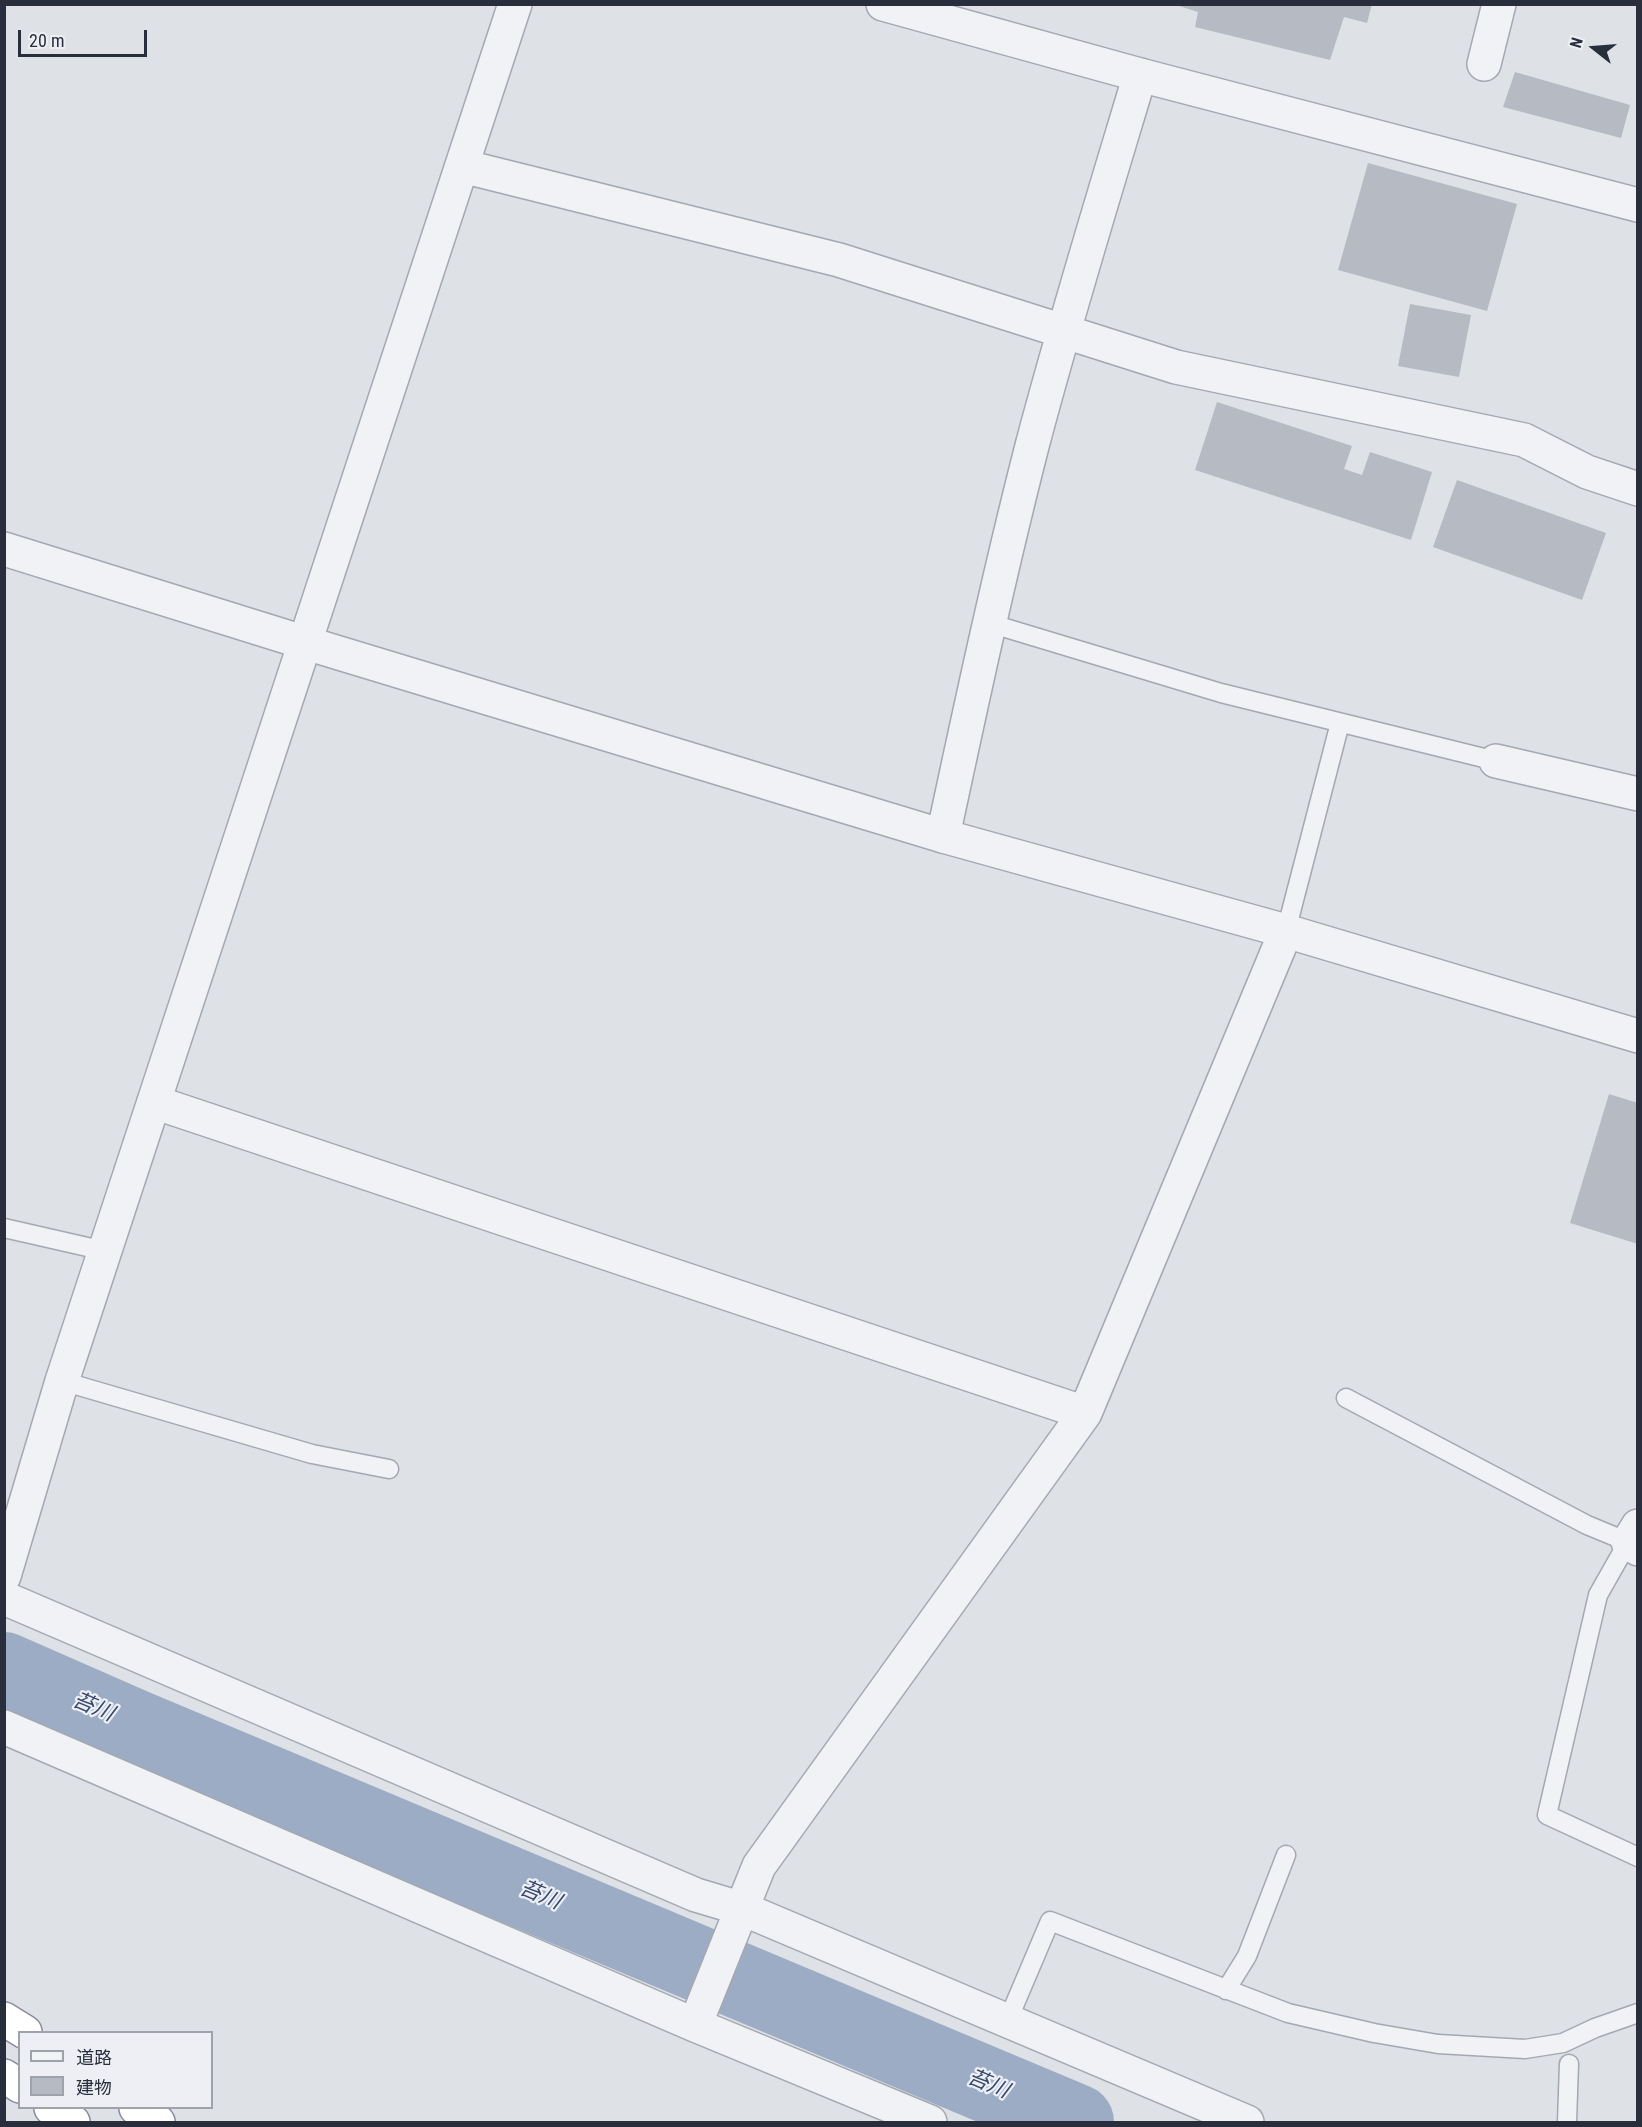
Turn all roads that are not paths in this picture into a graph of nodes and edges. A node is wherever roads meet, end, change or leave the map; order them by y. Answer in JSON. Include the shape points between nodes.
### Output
{"nodes":[{"id":1,"x":515,"y":4,"type":"edge"},
{"id":2,"x":883,"y":4,"type":"edge"},
{"id":3,"x":1499,"y":4,"type":"edge"},
{"id":4,"x":1484,"y":64,"type":"dead end"},
{"id":5,"x":1140,"y":75,"type":"junction"},
{"id":6,"x":462,"y":166,"type":"junction"},
{"id":7,"x":1638,"y":205,"type":"edge"},
{"id":8,"x":1063,"y":332,"type":"junction"},
{"id":9,"x":1638,"y":489,"type":"edge"},
{"id":10,"x":4,"y":549,"type":"edge"},
{"id":11,"x":989,"y":623,"type":"junction"},
{"id":12,"x":306,"y":643,"type":"junction"},
{"id":13,"x":1340,"y":723,"type":"junction"},
{"id":14,"x":1496,"y":761,"type":"joint"},
{"id":15,"x":1638,"y":794,"type":"edge"},
{"id":16,"x":943,"y":836,"type":"junction"},
{"id":17,"x":1286,"y":932,"type":"junction"},
{"id":18,"x":1638,"y":1036,"type":"edge"},
{"id":19,"x":154,"y":1102,"type":"junction"},
{"id":20,"x":4,"y":1228,"type":"edge"},
{"id":21,"x":105,"y":1251,"type":"junction"},
{"id":22,"x":62,"y":1381,"type":"junction"},
{"id":23,"x":1346,"y":1398,"type":"dead end"},
{"id":24,"x":1085,"y":1413,"type":"junction"},
{"id":25,"x":388,"y":1469,"type":"dead end"},
{"id":26,"x":1634,"y":1539,"type":"edge"},
{"id":27,"x":4,"y":1576,"type":"edge"},
{"id":28,"x":4,"y":1598,"type":"edge"},
{"id":29,"x":4,"y":1727,"type":"edge"},
{"id":30,"x":1286,"y":1855,"type":"dead end"},
{"id":31,"x":1638,"y":1857,"type":"edge"},
{"id":32,"x":740,"y":1916,"type":"junction"},
{"id":33,"x":1226,"y":1990,"type":"junction"},
{"id":34,"x":1638,"y":2013,"type":"edge"},
{"id":35,"x":699,"y":2017,"type":"junction"},
{"id":36,"x":4,"y":2019,"type":"edge"},
{"id":37,"x":1008,"y":2020,"type":"junction"},
{"id":38,"x":23,"y":2031,"type":"edge"},
{"id":39,"x":1569,"y":2064,"type":"dead end"},
{"id":40,"x":4,"y":2076,"type":"edge"},
{"id":41,"x":18,"y":2085,"type":"edge"},
{"id":42,"x":138,"y":2109,"type":"edge"},
{"id":43,"x":158,"y":2122,"type":"edge"},
{"id":44,"x":930,"y":2122,"type":"edge"},
{"id":45,"x":1247,"y":2122,"type":"edge"},
{"id":46,"x":1567,"y":2122,"type":"edge"}],
"edges":[{"from":1,"to":6,"type":"street"},
{"from":2,"to":5,"type":"street"},
{"from":3,"to":4,"type":"street"},
{"from":5,"to":7,"type":"street"},
{"from":5,"to":8,"type":"street"},
{"from":6,"to":8,"type":"street","via":[[839,260]]},
{"from":6,"to":12,"type":"street"},
{"from":8,"to":9,"type":"street","via":[[1176,367],[1524,440],[1587,472]]},
{"from":8,"to":11,"type":"street"},
{"from":10,"to":12,"type":"street"},
{"from":11,"to":13,"type":"lane","via":[[1221,693]]},
{"from":11,"to":16,"type":"street"},
{"from":12,"to":16,"type":"street"},
{"from":12,"to":19,"type":"street"},
{"from":13,"to":14,"type":"lane"},
{"from":13,"to":17,"type":"lane"},
{"from":14,"to":15,"type":"street"},
{"from":16,"to":17,"type":"street"},
{"from":17,"to":18,"type":"street"},
{"from":17,"to":24,"type":"street"},
{"from":19,"to":21,"type":"street"},
{"from":19,"to":24,"type":"street"},
{"from":20,"to":21,"type":"lane"},
{"from":21,"to":22,"type":"street"},
{"from":22,"to":25,"type":"lane","via":[[312,1454]]},
{"from":22,"to":27,"type":"street"},
{"from":23,"to":26,"type":"lane","via":[[1587,1525]]},
{"from":24,"to":32,"type":"street","via":[[759,1866]]},
{"from":26,"to":31,"type":"lane","via":[[1598,1595],[1547,1815]]},
{"from":28,"to":32,"type":"street"},
{"from":29,"to":35,"type":"street"},
{"from":30,"to":33,"type":"lane","via":[[1247,1956]]},
{"from":32,"to":35,"type":"street"},
{"from":32,"to":37,"type":"street"},
{"from":33,"to":34,"type":"lane","via":[[1288,2013],[1374,2033],[1493,2048],[1525,2049],[1563,2043]]},
{"from":33,"to":37,"type":"lane","via":[[1050,1921]]},
{"from":35,"to":44,"type":"street"},
{"from":36,"to":38,"type":"highway"},
{"from":37,"to":45,"type":"street"},
{"from":39,"to":46,"type":"lane"},
{"from":40,"to":41,"type":"highway"},
{"from":42,"to":43,"type":"highway"}]}
